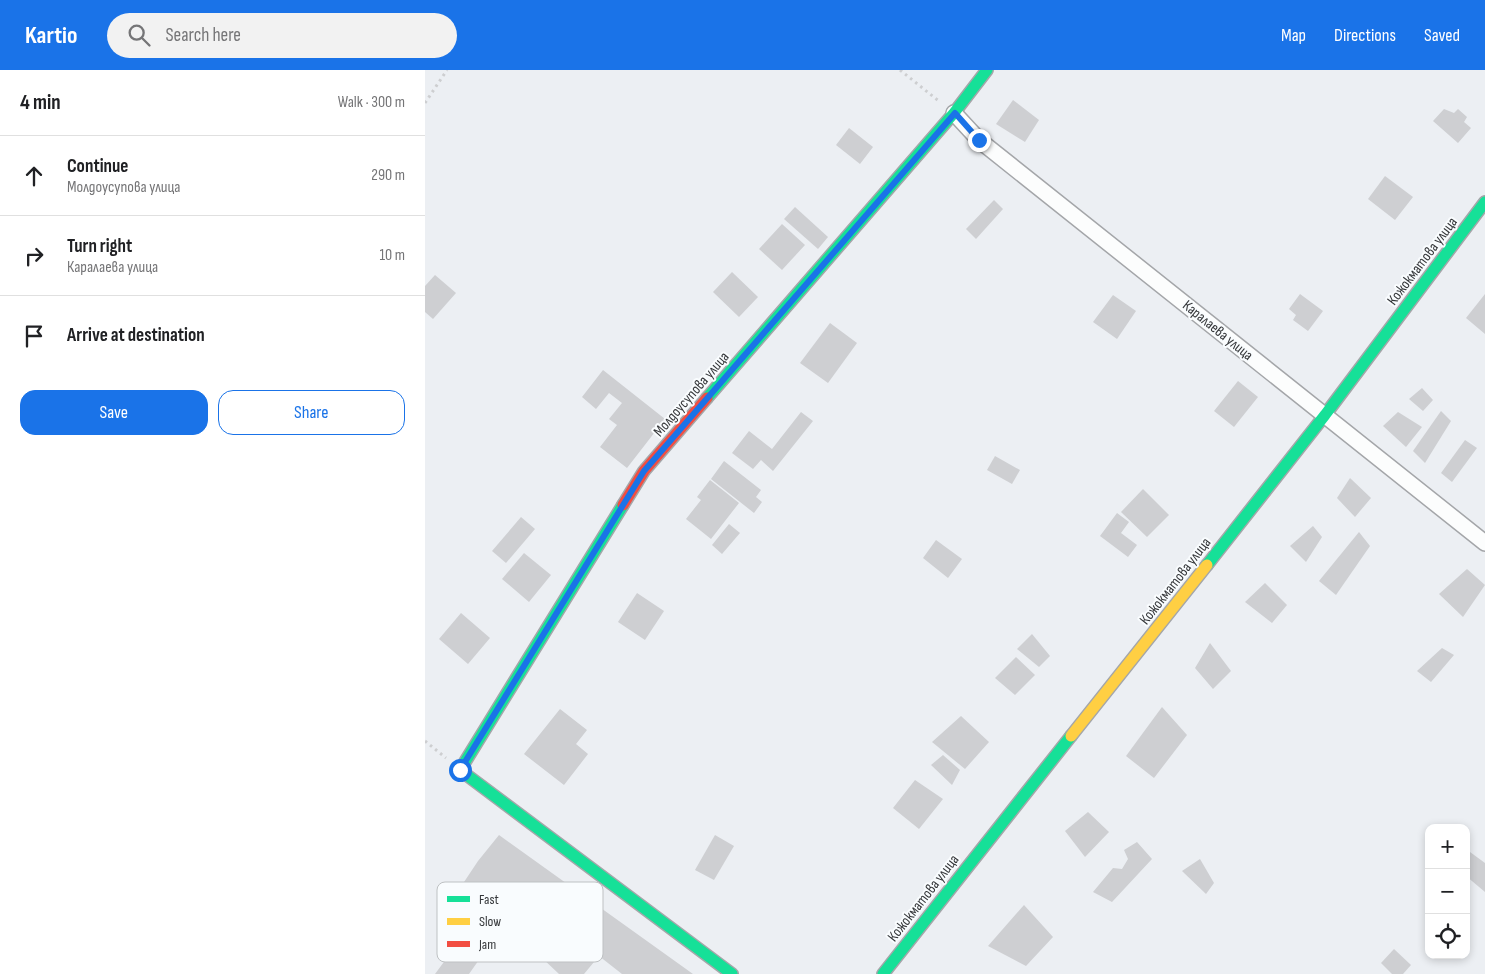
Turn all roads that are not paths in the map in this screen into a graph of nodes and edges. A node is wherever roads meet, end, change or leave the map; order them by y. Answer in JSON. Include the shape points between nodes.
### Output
{"nodes":[{"id":1,"x":987,"y":70,"type":"edge"},
{"id":2,"x":955,"y":113,"type":"junction"},
{"id":3,"x":1485,"y":202,"type":"edge"},
{"id":4,"x":1325,"y":415,"type":"junction"},
{"id":5,"x":1485,"y":543,"type":"edge"},
{"id":6,"x":732,"y":974,"type":"edge"},
{"id":7,"x":883,"y":974,"type":"edge"}],
"edges":[{"from":1,"to":2,"type":"street","name":"Молдоусупова улица"},
{"from":2,"to":4,"type":"street","name":"Каралаева улица","via":[[979,140]]},
{"from":2,"to":6,"type":"street","name":"Молдоусупова улица","via":[[644,471],[460,770]]},
{"from":3,"to":4,"type":"street","name":"Кожокматова улица"},
{"from":4,"to":5,"type":"street","name":"Каралаева улица"},
{"from":4,"to":7,"type":"street","name":"Кожокматова улица"}]}
